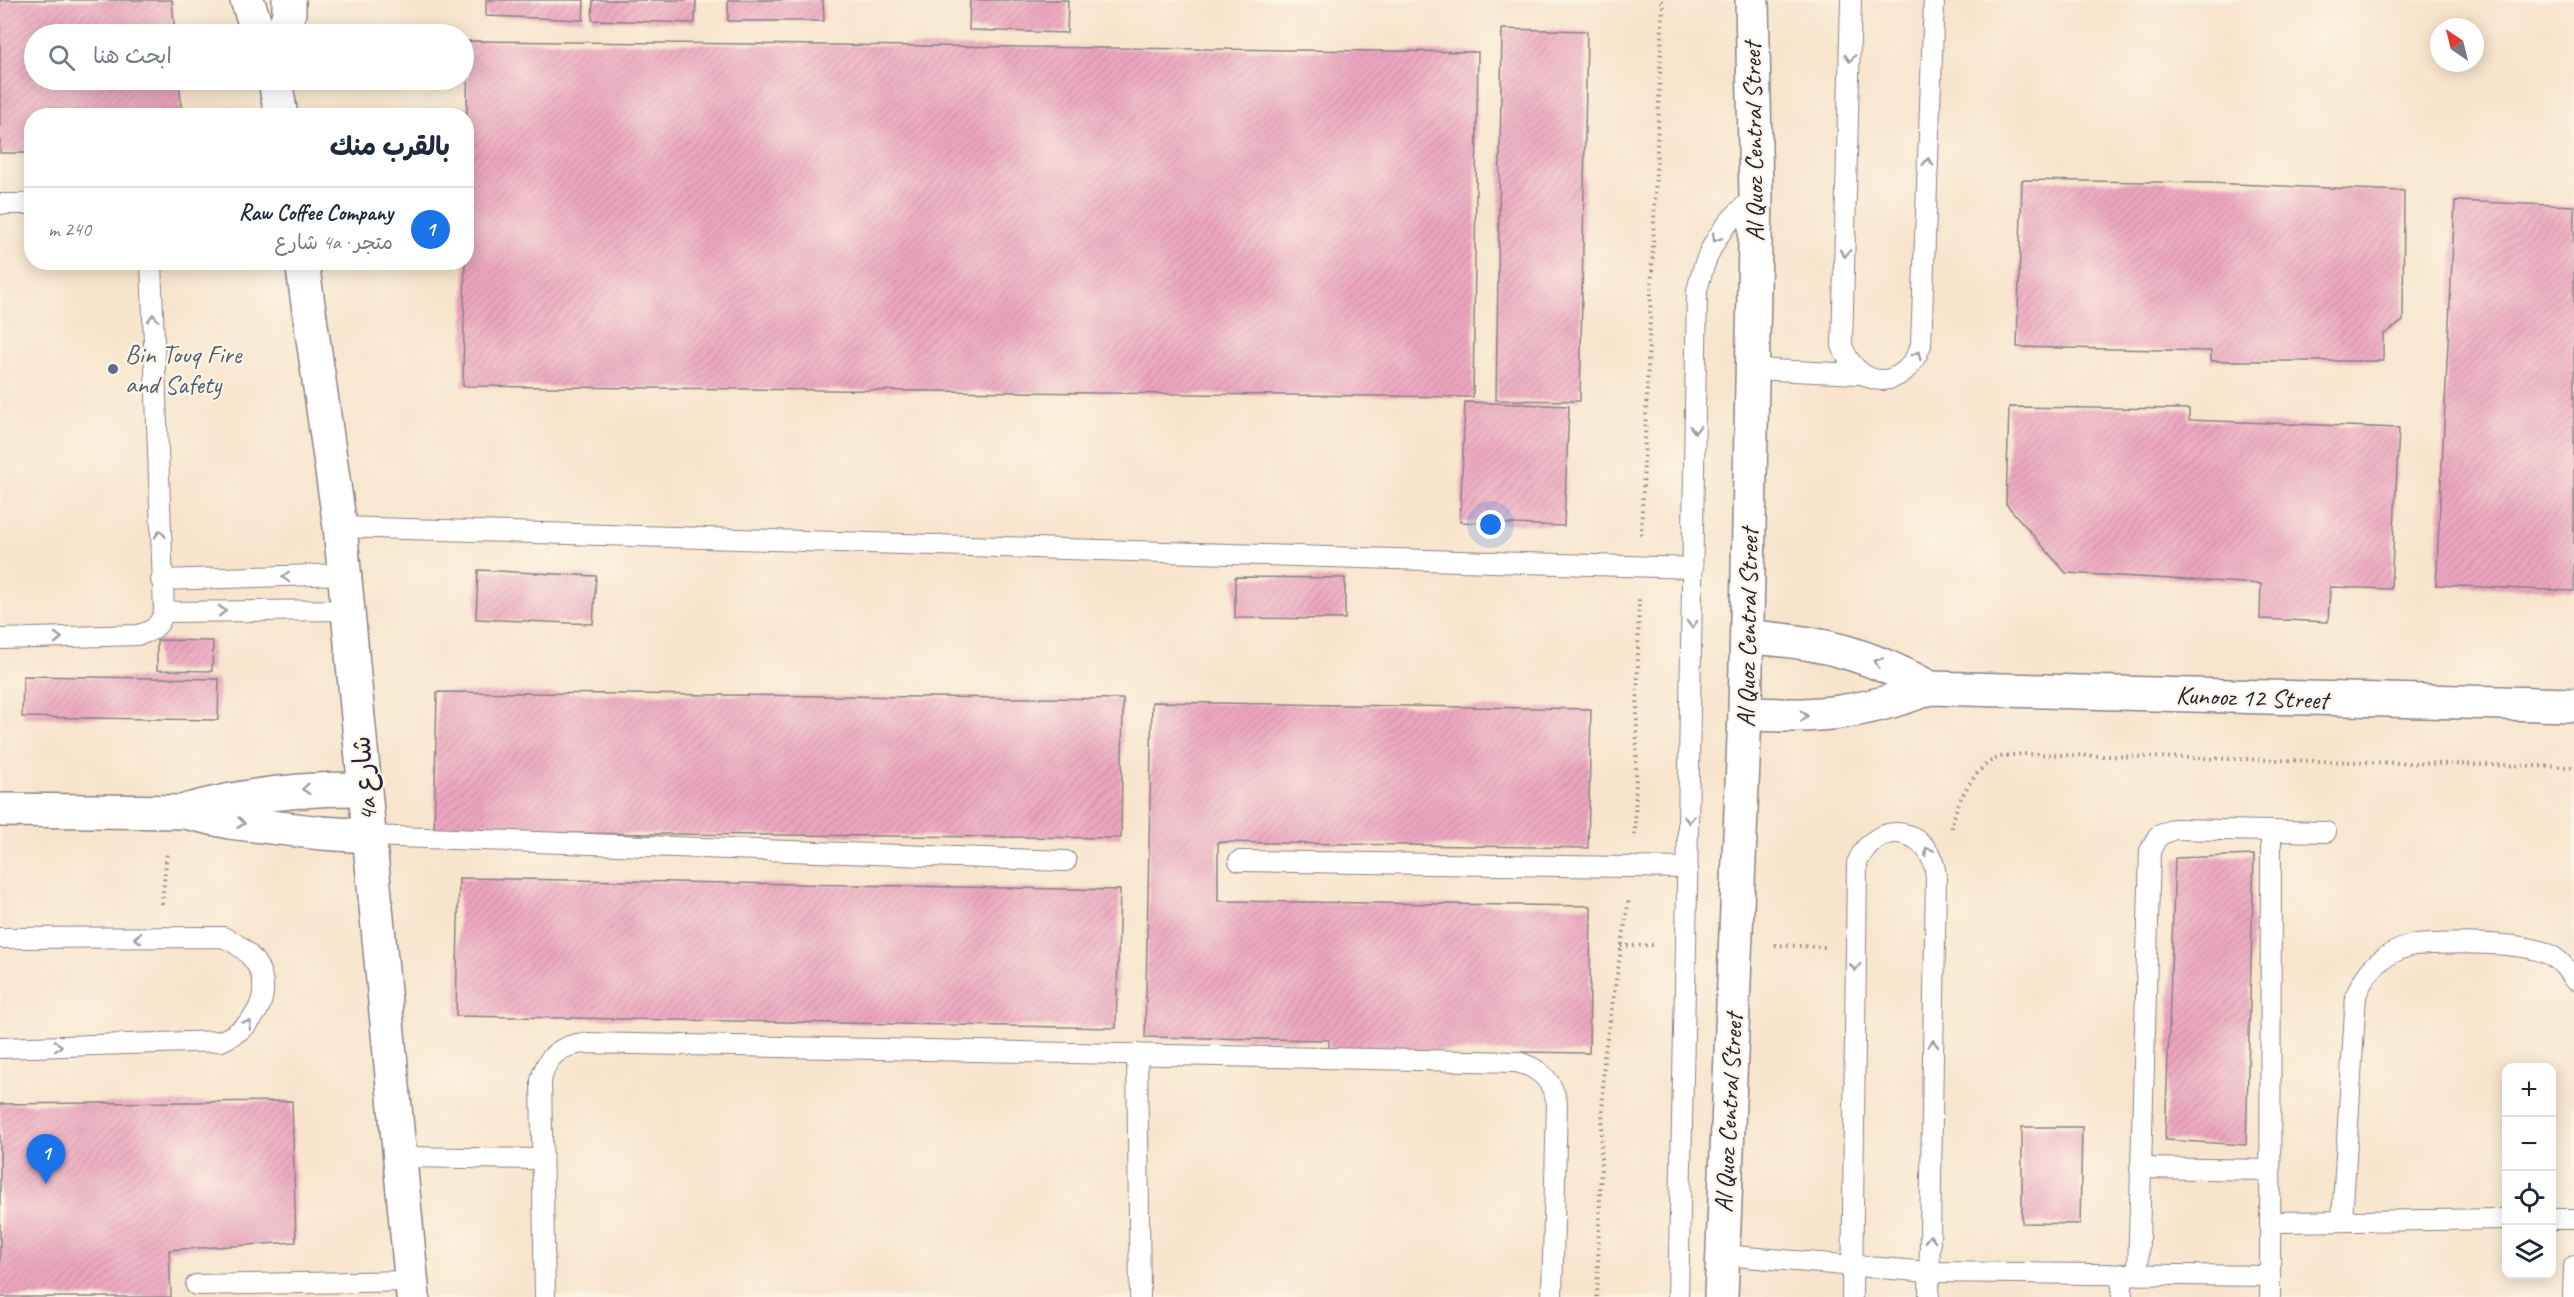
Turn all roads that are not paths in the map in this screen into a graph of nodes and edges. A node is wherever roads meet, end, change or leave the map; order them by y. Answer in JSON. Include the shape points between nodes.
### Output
{"nodes":[{"id":1,"x":247,"y":0,"type":"edge"},
{"id":2,"x":289,"y":0,"type":"edge"},
{"id":3,"x":1752,"y":0,"type":"edge"},
{"id":4,"x":1851,"y":0,"type":"edge"},
{"id":5,"x":1934,"y":0,"type":"edge"},
{"id":6,"x":255,"y":24,"type":"edge"},
{"id":7,"x":286,"y":24,"type":"edge"},
{"id":8,"x":276,"y":90,"type":"edge"},
{"id":9,"x":279,"y":108,"type":"edge"},
{"id":10,"x":1756,"y":196,"type":"junction"},
{"id":11,"x":0,"y":204,"type":"edge"},
{"id":12,"x":24,"y":204,"type":"edge"},
{"id":13,"x":151,"y":270,"type":"edge"},
{"id":14,"x":303,"y":270,"type":"edge"},
{"id":15,"x":1752,"y":369,"type":"junction"},
{"id":16,"x":1859,"y":374,"type":"junction"},
{"id":17,"x":340,"y":527,"type":"junction"},
{"id":18,"x":1693,"y":568,"type":"junction"},
{"id":19,"x":344,"y":574,"type":"junction"},
{"id":20,"x":161,"y":580,"type":"junction"},
{"id":21,"x":348,"y":610,"type":"junction"},
{"id":22,"x":164,"y":612,"type":"junction"},
{"id":23,"x":1747,"y":637,"type":"junction"},
{"id":24,"x":0,"y":639,"type":"edge"},
{"id":25,"x":1930,"y":688,"type":"junction"},
{"id":26,"x":2574,"y":705,"type":"edge"},
{"id":27,"x":1745,"y":713,"type":"junction"},
{"id":28,"x":365,"y":789,"type":"junction"},
{"id":29,"x":0,"y":810,"type":"edge"},
{"id":30,"x":177,"y":812,"type":"junction"},
{"id":31,"x":2271,"y":832,"type":"junction"},
{"id":32,"x":2326,"y":832,"type":"dead end"},
{"id":33,"x":369,"y":836,"type":"junction"},
{"id":34,"x":1066,"y":861,"type":"dead end"},
{"id":35,"x":1239,"y":861,"type":"dead end"},
{"id":36,"x":1688,"y":868,"type":"junction"},
{"id":37,"x":0,"y":938,"type":"edge"},
{"id":38,"x":2574,"y":980,"type":"edge"},
{"id":39,"x":0,"y":1048,"type":"edge"},
{"id":40,"x":1137,"y":1054,"type":"junction"},
{"id":41,"x":400,"y":1157,"type":"junction"},
{"id":42,"x":541,"y":1159,"type":"junction"},
{"id":43,"x":2140,"y":1168,"type":"junction"},
{"id":44,"x":2270,"y":1170,"type":"junction"},
{"id":45,"x":2502,"y":1219,"type":"edge"},
{"id":46,"x":2556,"y":1219,"type":"edge"},
{"id":47,"x":2574,"y":1219,"type":"edge"},
{"id":48,"x":2342,"y":1221,"type":"junction"},
{"id":49,"x":2270,"y":1222,"type":"junction"},
{"id":50,"x":1722,"y":1255,"type":"junction"},
{"id":51,"x":1853,"y":1266,"type":"junction"},
{"id":52,"x":2574,"y":1266,"type":"edge"},
{"id":53,"x":1929,"y":1272,"type":"junction"},
{"id":54,"x":2130,"y":1274,"type":"junction"},
{"id":55,"x":2270,"y":1276,"type":"junction"},
{"id":56,"x":196,"y":1285,"type":"dead end"},
{"id":57,"x":412,"y":1289,"type":"edge"},
{"id":58,"x":545,"y":1297,"type":"edge"},
{"id":59,"x":1140,"y":1297,"type":"edge"},
{"id":60,"x":1552,"y":1297,"type":"edge"},
{"id":61,"x":1678,"y":1297,"type":"edge"},
{"id":62,"x":1721,"y":1297,"type":"edge"},
{"id":63,"x":1735,"y":1297,"type":"edge"},
{"id":64,"x":1852,"y":1297,"type":"edge"},
{"id":65,"x":1929,"y":1297,"type":"edge"},
{"id":66,"x":2122,"y":1297,"type":"edge"},
{"id":67,"x":2270,"y":1297,"type":"edge"},
{"id":68,"x":2573,"y":1297,"type":"edge"}],
"edges":[{"from":1,"to":6,"type":"street"},
{"from":2,"to":7,"type":"street"},
{"from":3,"to":10,"type":"street","name":"Al Quoz Central Street"},
{"from":4,"to":16,"type":"lane","one_way":true,"via":[[1842,346],[1848,362]]},
{"from":16,"to":5,"type":"lane","one_way":true,"via":[[1875,380],[1898,376],[1916,360],[1921,345]]},
{"from":8,"to":9,"type":"street"},
{"from":10,"to":15,"type":"street","name":"Al Quoz Central Street"},
{"from":10,"to":18,"type":"lane","one_way":true,"via":[[1715,238],[1703,264],[1697,291]]},
{"from":11,"to":12,"type":"lane"},
{"from":20,"to":13,"type":"lane","one_way":true},
{"from":14,"to":17,"type":"street","name":"4a شارع"},
{"from":15,"to":16,"type":"lane"},
{"from":15,"to":23,"type":"street","name":"Al Quoz Central Street"},
{"from":17,"to":18,"type":"lane"},
{"from":17,"to":19,"type":"street","name":"4a شارع"},
{"from":18,"to":36,"type":"lane","one_way":true},
{"from":19,"to":20,"type":"lane","one_way":true},
{"from":19,"to":21,"type":"street","name":"4a شارع"},
{"from":20,"to":22,"type":"lane"},
{"from":22,"to":21,"type":"lane","one_way":true},
{"from":21,"to":28,"type":"street","name":"4a شارع"},
{"from":24,"to":22,"type":"lane","one_way":true,"via":[[137,635],[154,630]]},
{"from":25,"to":23,"type":"street","name":"Kunooz 12 Street","one_way":true,"via":[[1871,659],[1826,645]]},
{"from":23,"to":27,"type":"street","name":"Al Quoz Central Street"},
{"from":25,"to":26,"type":"street","name":"Kunooz 12 Street"},
{"from":27,"to":25,"type":"street","name":"Kunooz 12 Street","one_way":true,"via":[[1833,714],[1895,702]]},
{"from":27,"to":50,"type":"street","name":"Al Quoz Central Street"},
{"from":28,"to":30,"type":"street","one_way":true,"via":[[273,792]]},
{"from":28,"to":33,"type":"street","name":"4a شارع"},
{"from":29,"to":30,"type":"street"},
{"from":30,"to":33,"type":"street","one_way":true,"via":[[229,822]]},
{"from":31,"to":32,"type":"lane"},
{"from":31,"to":43,"type":"lane","via":[[2174,829],[2158,836],[2150,851]]},
{"from":31,"to":44,"type":"lane"},
{"from":33,"to":34,"type":"lane"},
{"from":33,"to":41,"type":"street","name":"4a شارع"},
{"from":35,"to":36,"type":"lane"},
{"from":36,"to":61,"type":"lane"},
{"from":39,"to":37,"type":"lane","one_way":true,"via":[[221,1041],[251,1023],[263,990],[253,956],[223,937]]},
{"from":38,"to":48,"type":"lane","via":[[2553,956],[2515,946],[2413,945],[2397,949],[2372,967],[2356,995]]},
{"from":40,"to":42,"type":"lane","via":[[572,1044],[560,1048],[543,1069]]},
{"from":40,"to":59,"type":"lane"},
{"from":40,"to":60,"type":"lane","via":[[1517,1062],[1532,1066],[1554,1088],[1557,1103]]},
{"from":41,"to":42,"type":"lane"},
{"from":41,"to":57,"type":"street","name":"4a شارع"},
{"from":42,"to":58,"type":"lane"},
{"from":43,"to":44,"type":"lane"},
{"from":43,"to":54,"type":"lane"},
{"from":44,"to":49,"type":"lane"},
{"from":45,"to":48,"type":"lane"},
{"from":46,"to":47,"type":"lane"},
{"from":48,"to":49,"type":"lane"},
{"from":49,"to":55,"type":"lane"},
{"from":50,"to":51,"type":"lane"},
{"from":50,"to":62,"type":"street","name":"Al Quoz Central Street"},
{"from":50,"to":63,"type":"street","name":"Al Quoz Central Street"},
{"from":51,"to":53,"type":"lane"},
{"from":53,"to":51,"type":"lane","one_way":true,"via":[[1935,863],[1921,841],[1896,833],[1872,841],[1857,863]]},
{"from":51,"to":64,"type":"lane"},
{"from":52,"to":68,"type":"lane"},
{"from":53,"to":54,"type":"lane"},
{"from":53,"to":65,"type":"lane"},
{"from":54,"to":55,"type":"lane"},
{"from":54,"to":66,"type":"lane"},
{"from":55,"to":67,"type":"lane"},
{"from":56,"to":57,"type":"lane"}]}
